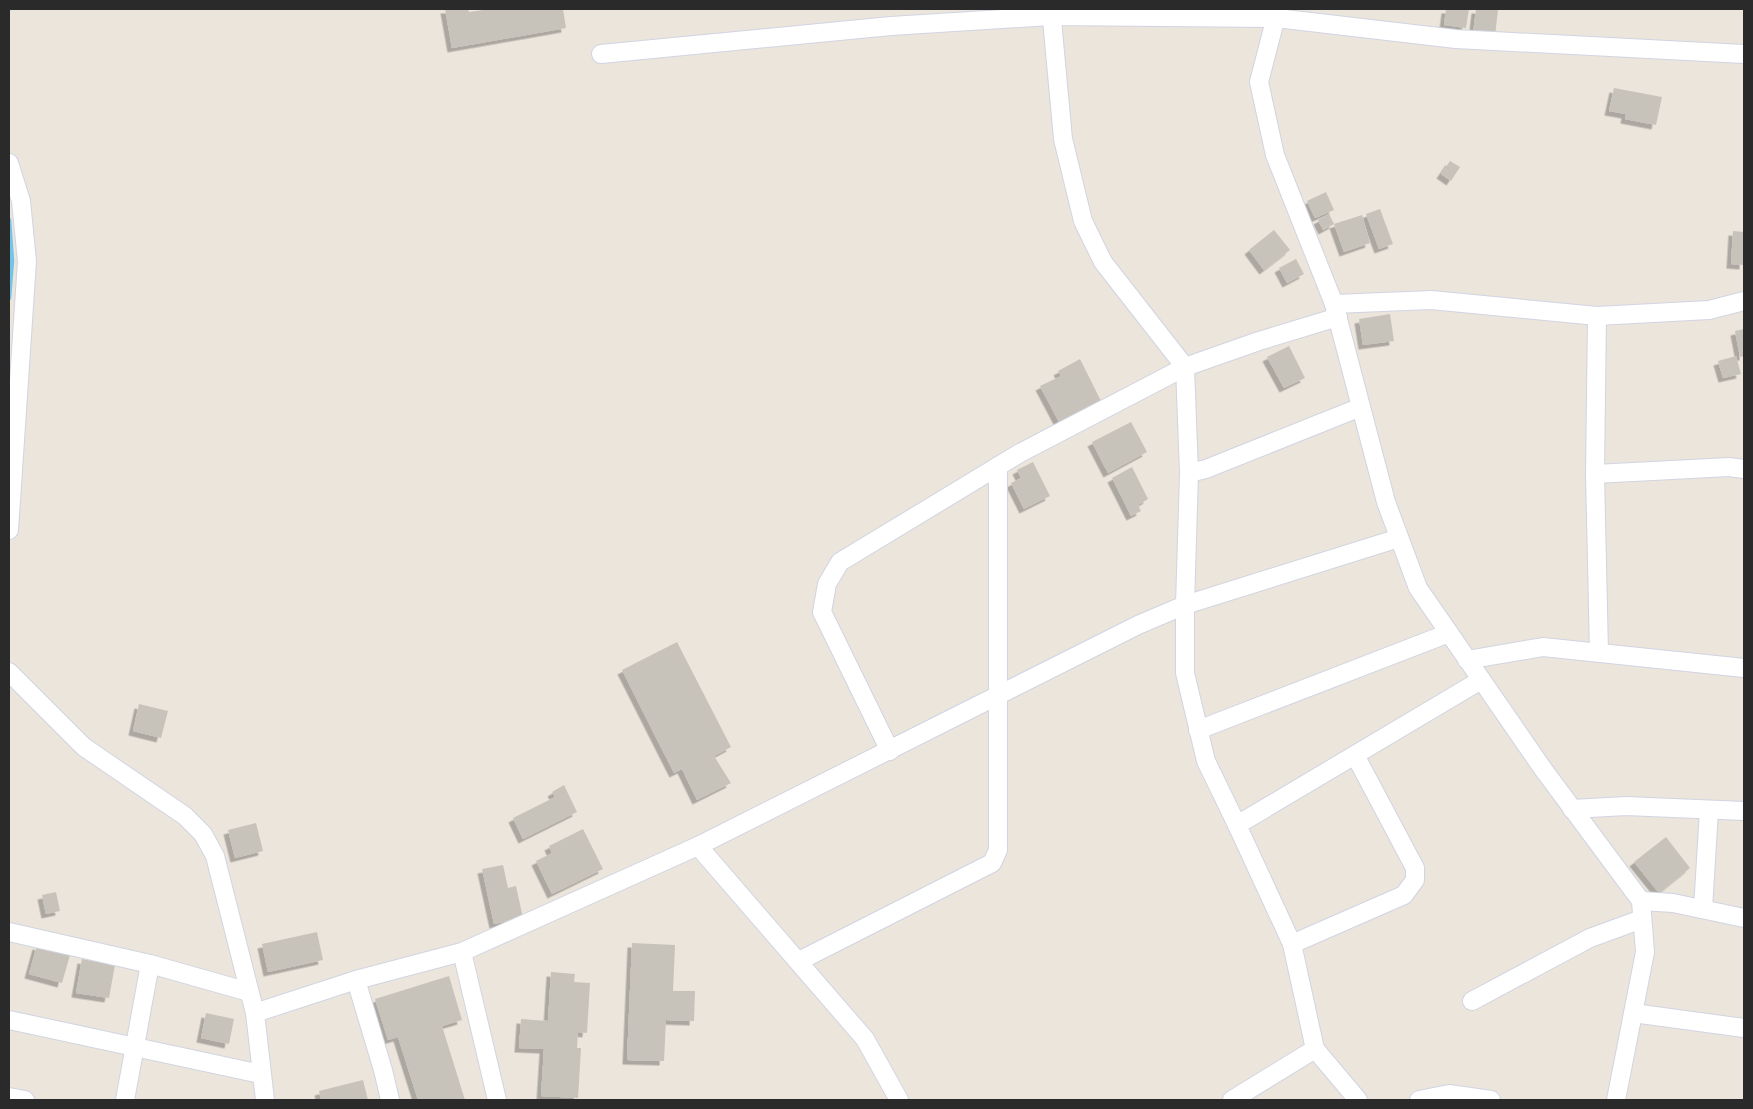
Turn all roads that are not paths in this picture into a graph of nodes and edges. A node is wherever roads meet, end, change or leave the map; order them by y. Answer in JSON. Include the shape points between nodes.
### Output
{"nodes":[{"id":1,"x":1051,"y":12,"type":"edge"},
{"id":2,"x":1277,"y":13,"type":"edge"},
{"id":3,"x":601,"y":54,"type":"dead end"},
{"id":4,"x":1744,"y":54,"type":"edge"},
{"id":5,"x":9,"y":162,"type":"edge"},
{"id":6,"x":1744,"y":302,"type":"edge"},
{"id":7,"x":1336,"y":311,"type":"junction"},
{"id":8,"x":1597,"y":316,"type":"junction"},
{"id":9,"x":1185,"y":367,"type":"junction"},
{"id":10,"x":1361,"y":407,"type":"junction"},
{"id":11,"x":998,"y":466,"type":"junction"},
{"id":12,"x":1744,"y":469,"type":"edge"},
{"id":13,"x":1189,"y":473,"type":"junction"},
{"id":14,"x":1595,"y":474,"type":"junction"},
{"id":15,"x":9,"y":530,"type":"edge"},
{"id":16,"x":1399,"y":538,"type":"junction"},
{"id":17,"x":1184,"y":605,"type":"junction"},
{"id":18,"x":1449,"y":633,"type":"junction"},
{"id":19,"x":1599,"y":653,"type":"junction"},
{"id":20,"x":1467,"y":660,"type":"junction"},
{"id":21,"x":1744,"y":664,"type":"edge"},
{"id":22,"x":9,"y":672,"type":"edge"},
{"id":23,"x":1481,"y":680,"type":"junction"},
{"id":24,"x":998,"y":695,"type":"junction"},
{"id":25,"x":1198,"y":730,"type":"junction"},
{"id":26,"x":890,"y":751,"type":"junction"},
{"id":27,"x":1355,"y":755,"type":"junction"},
{"id":28,"x":1572,"y":809,"type":"junction"},
{"id":29,"x":1710,"y":810,"type":"junction"},
{"id":30,"x":1744,"y":811,"type":"edge"},
{"id":31,"x":1236,"y":826,"type":"junction"},
{"id":32,"x":698,"y":846,"type":"junction"},
{"id":33,"x":1641,"y":901,"type":"junction"},
{"id":34,"x":1703,"y":909,"type":"junction"},
{"id":35,"x":1744,"y":918,"type":"edge"},
{"id":36,"x":1642,"y":919,"type":"junction"},
{"id":37,"x":9,"y":932,"type":"edge"},
{"id":38,"x":1292,"y":944,"type":"junction"},
{"id":39,"x":462,"y":952,"type":"junction"},
{"id":40,"x":799,"y":961,"type":"junction"},
{"id":41,"x":150,"y":964,"type":"junction"},
{"id":42,"x":356,"y":980,"type":"junction"},
{"id":43,"x":249,"y":992,"type":"junction"},
{"id":44,"x":1472,"y":1002,"type":"dead end"},
{"id":45,"x":254,"y":1013,"type":"junction"},
{"id":46,"x":1633,"y":1013,"type":"junction"},
{"id":47,"x":9,"y":1020,"type":"edge"},
{"id":48,"x":1744,"y":1028,"type":"edge"},
{"id":49,"x":134,"y":1046,"type":"junction"},
{"id":50,"x":1314,"y":1049,"type":"junction"},
{"id":51,"x":260,"y":1074,"type":"junction"},
{"id":52,"x":9,"y":1097,"type":"edge"},
{"id":53,"x":26,"y":1100,"type":"edge"},
{"id":54,"x":126,"y":1100,"type":"edge"},
{"id":55,"x":265,"y":1100,"type":"edge"},
{"id":56,"x":390,"y":1100,"type":"edge"},
{"id":57,"x":497,"y":1100,"type":"edge"},
{"id":58,"x":899,"y":1100,"type":"edge"},
{"id":59,"x":1232,"y":1100,"type":"edge"},
{"id":60,"x":1358,"y":1100,"type":"edge"},
{"id":61,"x":1419,"y":1100,"type":"edge"},
{"id":62,"x":1491,"y":1100,"type":"edge"},
{"id":63,"x":1616,"y":1100,"type":"edge"}],
"edges":[{"from":1,"to":2,"type":"street"},
{"from":1,"to":3,"type":"street"},
{"from":1,"to":9,"type":"street","via":[[1063,140],[1083,221],[1103,262]]},
{"from":2,"to":4,"type":"street","via":[[1456,38]]},
{"from":2,"to":7,"type":"street","via":[[1259,82],[1275,155]]},
{"from":5,"to":15,"type":"street","via":[[21,201],[27,261]]},
{"from":6,"to":8,"type":"street","via":[[1708,310]]},
{"from":7,"to":8,"type":"street","via":[[1431,300]]},
{"from":7,"to":9,"type":"street"},
{"from":7,"to":10,"type":"street"},
{"from":8,"to":14,"type":"street"},
{"from":9,"to":11,"type":"street"},
{"from":9,"to":13,"type":"street"},
{"from":10,"to":13,"type":"street"},
{"from":10,"to":16,"type":"street"},
{"from":11,"to":24,"type":"street"},
{"from":11,"to":26,"type":"street","via":[[840,562],[827,584],[822,612]]},
{"from":12,"to":14,"type":"street","via":[[1729,467]]},
{"from":13,"to":17,"type":"street"},
{"from":14,"to":19,"type":"street"},
{"from":16,"to":17,"type":"street"},
{"from":16,"to":18,"type":"street","via":[[1418,588]]},
{"from":17,"to":24,"type":"street"},
{"from":17,"to":25,"type":"street","via":[[1185,673]]},
{"from":18,"to":20,"type":"street"},
{"from":18,"to":25,"type":"street"},
{"from":19,"to":20,"type":"street","via":[[1543,647]]},
{"from":19,"to":21,"type":"street"},
{"from":20,"to":23,"type":"street"},
{"from":22,"to":43,"type":"street","via":[[84,747],[185,816],[203,834],[215,856]]},
{"from":23,"to":27,"type":"street"},
{"from":23,"to":28,"type":"street"},
{"from":24,"to":26,"type":"street"},
{"from":24,"to":40,"type":"street","via":[[998,850],[992,863]]},
{"from":25,"to":31,"type":"street","via":[[1206,761]]},
{"from":26,"to":32,"type":"street"},
{"from":27,"to":31,"type":"street"},
{"from":27,"to":38,"type":"street","via":[[1415,868],[1416,880],[1404,894]]},
{"from":28,"to":29,"type":"street","via":[[1626,806]]},
{"from":28,"to":33,"type":"street"},
{"from":29,"to":30,"type":"street"},
{"from":29,"to":34,"type":"street"},
{"from":31,"to":38,"type":"street"},
{"from":32,"to":39,"type":"street"},
{"from":32,"to":40,"type":"street"},
{"from":33,"to":34,"type":"street"},
{"from":33,"to":36,"type":"street"},
{"from":34,"to":35,"type":"street"},
{"from":36,"to":44,"type":"street","via":[[1590,938]]},
{"from":36,"to":46,"type":"street","via":[[1645,952]]},
{"from":37,"to":41,"type":"street"},
{"from":38,"to":50,"type":"street"},
{"from":39,"to":42,"type":"street"},
{"from":39,"to":57,"type":"street"},
{"from":40,"to":58,"type":"street","via":[[865,1039]]},
{"from":41,"to":43,"type":"street"},
{"from":41,"to":49,"type":"street"},
{"from":42,"to":45,"type":"street"},
{"from":42,"to":56,"type":"street"},
{"from":43,"to":45,"type":"street"},
{"from":45,"to":51,"type":"street"},
{"from":46,"to":48,"type":"street"},
{"from":46,"to":63,"type":"street"},
{"from":47,"to":49,"type":"street"},
{"from":49,"to":51,"type":"street"},
{"from":49,"to":54,"type":"street"},
{"from":50,"to":59,"type":"street"},
{"from":50,"to":60,"type":"street"},
{"from":51,"to":55,"type":"street"},
{"from":52,"to":53,"type":"street"},
{"from":61,"to":62,"type":"street","via":[[1449,1094]]}]}
